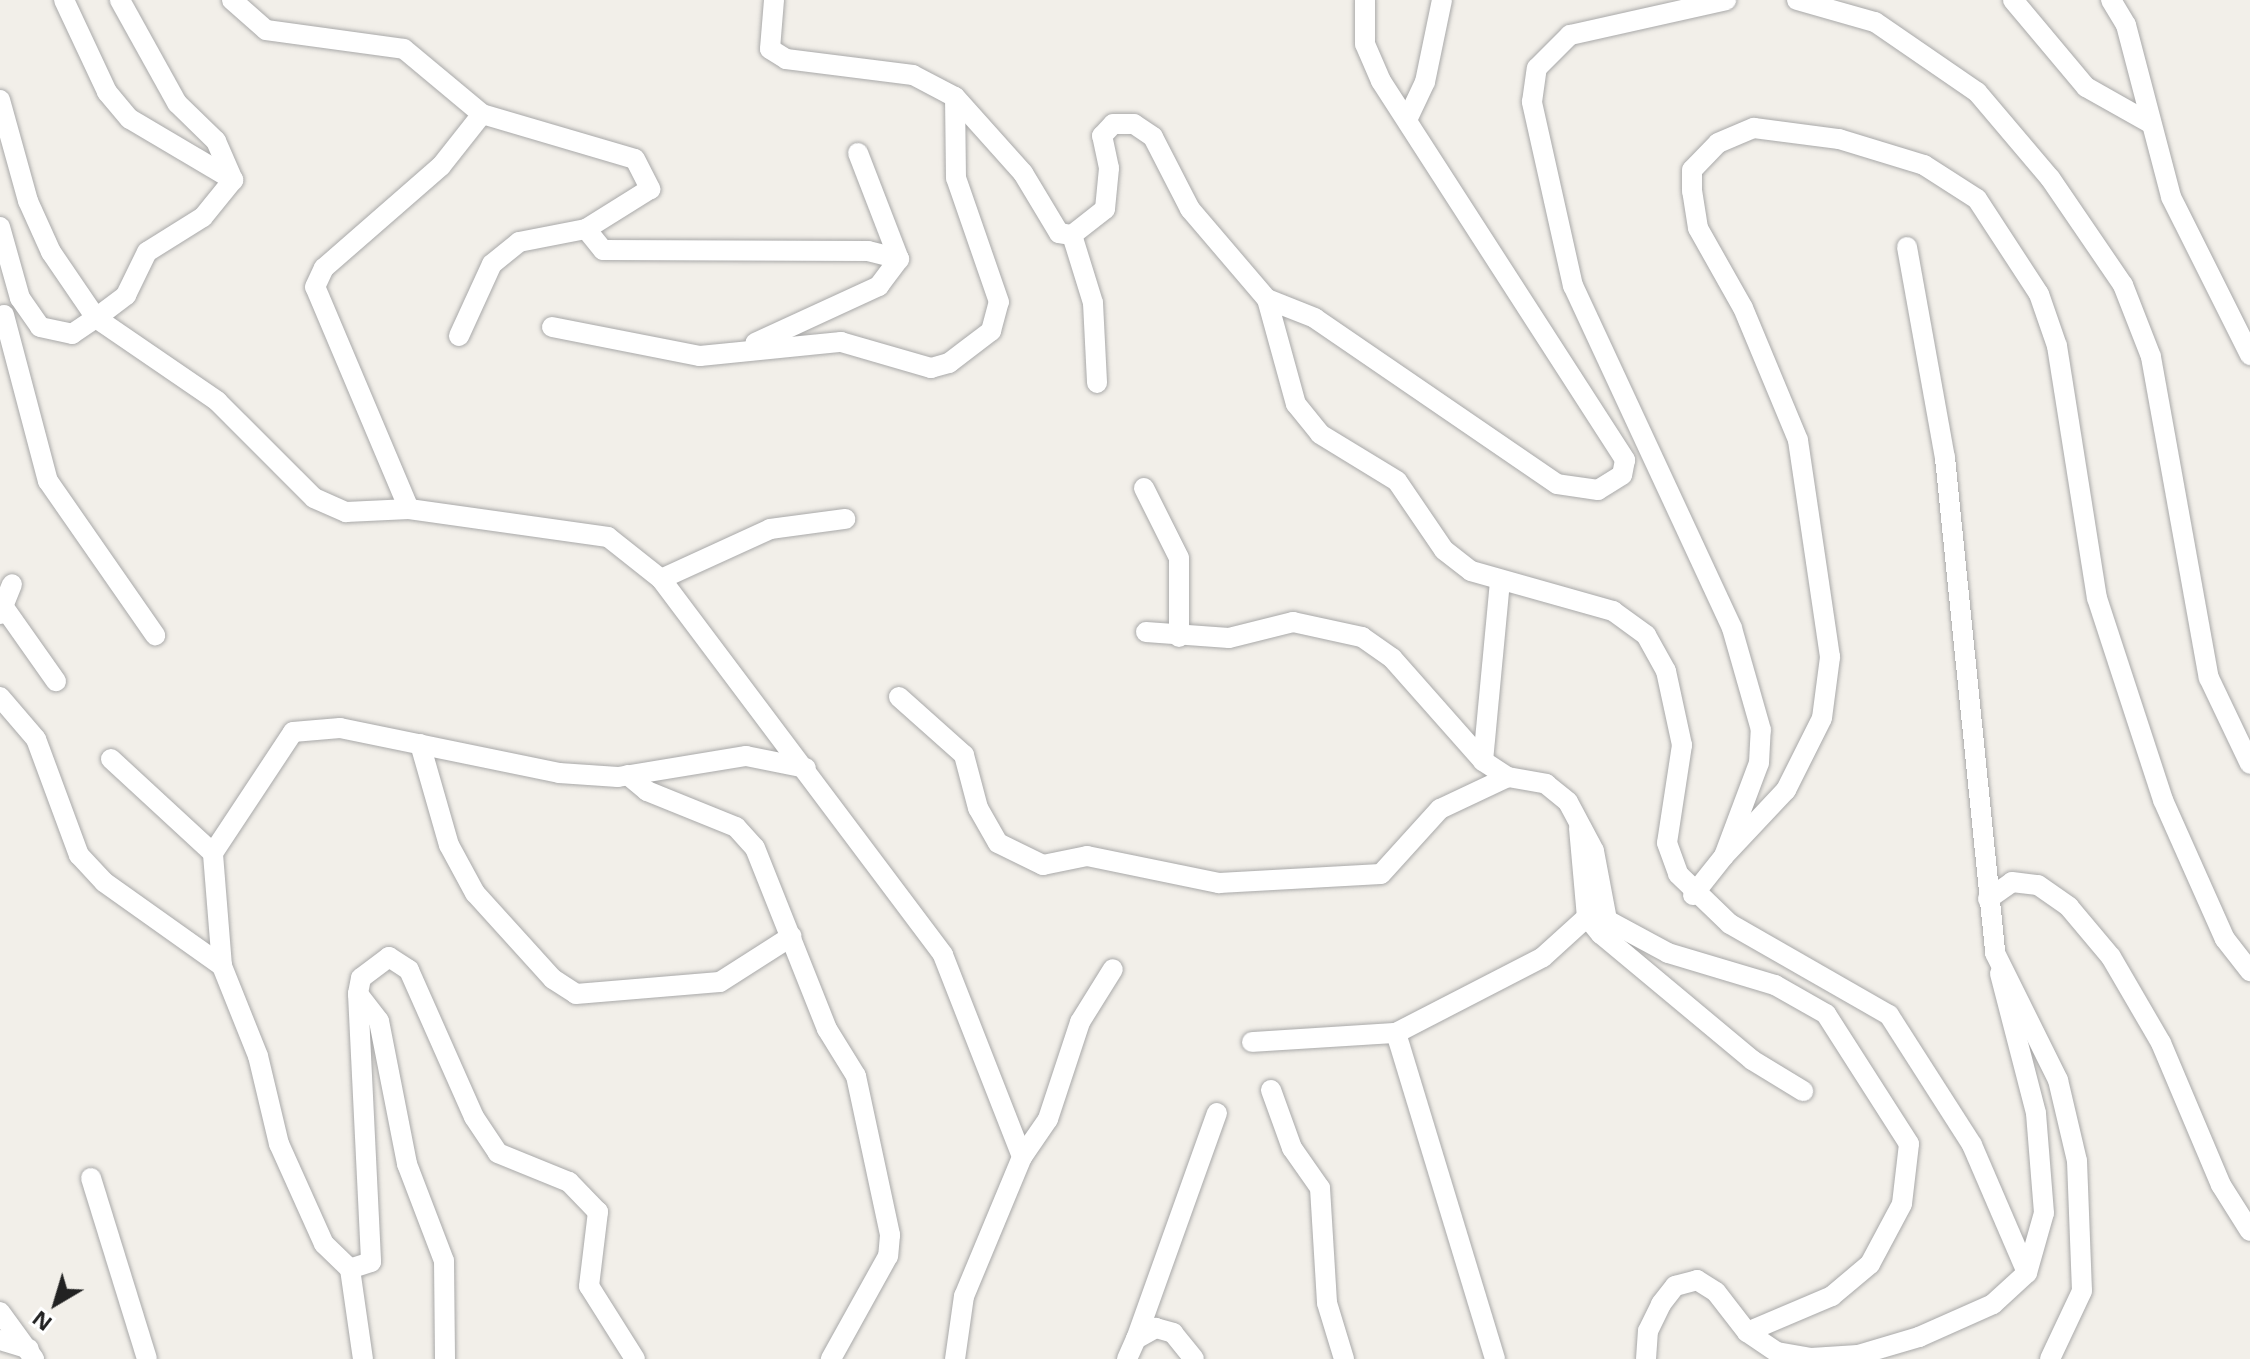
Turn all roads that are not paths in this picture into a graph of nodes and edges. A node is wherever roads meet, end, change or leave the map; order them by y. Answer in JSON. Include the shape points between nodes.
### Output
{"nodes":[{"id":1,"x":64,"y":0,"type":"edge"},
{"id":2,"x":120,"y":0,"type":"edge"},
{"id":3,"x":232,"y":0,"type":"edge"},
{"id":4,"x":774,"y":0,"type":"edge"},
{"id":5,"x":1365,"y":0,"type":"edge"},
{"id":6,"x":1442,"y":0,"type":"edge"},
{"id":7,"x":1726,"y":0,"type":"edge"},
{"id":8,"x":1797,"y":0,"type":"edge"},
{"id":9,"x":2013,"y":0,"type":"edge"},
{"id":10,"x":2111,"y":0,"type":"edge"},
{"id":11,"x":955,"y":97,"type":"junction"},
{"id":12,"x":0,"y":100,"type":"edge"},
{"id":13,"x":482,"y":114,"type":"junction"},
{"id":14,"x":1407,"y":120,"type":"junction"},
{"id":15,"x":2148,"y":122,"type":"junction"},
{"id":16,"x":858,"y":153,"type":"dead end"},
{"id":17,"x":233,"y":180,"type":"junction"},
{"id":18,"x":0,"y":227,"type":"edge"},
{"id":19,"x":586,"y":229,"type":"junction"},
{"id":20,"x":1072,"y":235,"type":"junction"},
{"id":21,"x":1907,"y":247,"type":"dead end"},
{"id":22,"x":899,"y":259,"type":"junction"},
{"id":23,"x":20,"y":298,"type":"junction"},
{"id":24,"x":1267,"y":299,"type":"junction"},
{"id":25,"x":2,"y":314,"type":"edge"},
{"id":26,"x":96,"y":318,"type":"junction"},
{"id":27,"x":552,"y":327,"type":"dead end"},
{"id":28,"x":459,"y":336,"type":"dead end"},
{"id":29,"x":746,"y":349,"type":"junction"},
{"id":30,"x":2250,"y":355,"type":"edge"},
{"id":31,"x":1097,"y":383,"type":"dead end"},
{"id":32,"x":1144,"y":488,"type":"dead end"},
{"id":33,"x":409,"y":509,"type":"junction"},
{"id":34,"x":845,"y":519,"type":"dead end"},
{"id":35,"x":661,"y":579,"type":"junction"},
{"id":36,"x":1500,"y":582,"type":"junction"},
{"id":37,"x":12,"y":584,"type":"dead end"},
{"id":38,"x":2,"y":610,"type":"edge"},
{"id":39,"x":1146,"y":632,"type":"dead end"},
{"id":40,"x":155,"y":635,"type":"dead end"},
{"id":41,"x":1179,"y":637,"type":"junction"},
{"id":42,"x":56,"y":681,"type":"dead end"},
{"id":43,"x":0,"y":697,"type":"edge"},
{"id":44,"x":899,"y":697,"type":"dead end"},
{"id":45,"x":420,"y":744,"type":"junction"},
{"id":46,"x":111,"y":759,"type":"dead end"},
{"id":47,"x":1483,"y":761,"type":"junction"},
{"id":48,"x":2250,"y":764,"type":"edge"},
{"id":49,"x":806,"y":768,"type":"junction"},
{"id":50,"x":628,"y":775,"type":"junction"},
{"id":51,"x":1508,"y":777,"type":"junction"},
{"id":52,"x":1579,"y":828,"type":"junction"},
{"id":53,"x":213,"y":853,"type":"junction"},
{"id":54,"x":1724,"y":856,"type":"junction"},
{"id":55,"x":1693,"y":895,"type":"junction"},
{"id":56,"x":1988,"y":899,"type":"junction"},
{"id":57,"x":1587,"y":917,"type":"junction"},
{"id":58,"x":792,"y":936,"type":"junction"},
{"id":59,"x":1995,"y":953,"type":"junction"},
{"id":60,"x":222,"y":966,"type":"junction"},
{"id":61,"x":1113,"y":969,"type":"dead end"},
{"id":62,"x":2250,"y":971,"type":"edge"},
{"id":63,"x":358,"y":994,"type":"junction"},
{"id":64,"x":1396,"y":1033,"type":"junction"},
{"id":65,"x":1252,"y":1042,"type":"dead end"},
{"id":66,"x":1271,"y":1090,"type":"dead end"},
{"id":67,"x":1803,"y":1091,"type":"dead end"},
{"id":68,"x":1217,"y":1113,"type":"dead end"},
{"id":69,"x":1022,"y":1157,"type":"junction"},
{"id":70,"x":91,"y":1178,"type":"dead end"},
{"id":71,"x":2250,"y":1231,"type":"edge"},
{"id":72,"x":350,"y":1269,"type":"junction"},
{"id":73,"x":2027,"y":1273,"type":"junction"},
{"id":74,"x":0,"y":1312,"type":"edge"},
{"id":75,"x":1747,"y":1332,"type":"junction"},
{"id":76,"x":1136,"y":1339,"type":"junction"},
{"id":77,"x":0,"y":1340,"type":"edge"},
{"id":78,"x":32,"y":1354,"type":"edge"},
{"id":79,"x":147,"y":1359,"type":"edge"},
{"id":80,"x":363,"y":1359,"type":"edge"},
{"id":81,"x":445,"y":1359,"type":"edge"},
{"id":82,"x":635,"y":1359,"type":"edge"},
{"id":83,"x":831,"y":1359,"type":"edge"},
{"id":84,"x":955,"y":1359,"type":"edge"},
{"id":85,"x":1127,"y":1359,"type":"edge"},
{"id":86,"x":1194,"y":1359,"type":"edge"},
{"id":87,"x":1344,"y":1359,"type":"edge"},
{"id":88,"x":1495,"y":1359,"type":"edge"},
{"id":89,"x":1646,"y":1359,"type":"edge"},
{"id":90,"x":2050,"y":1359,"type":"edge"}],
"edges":[{"from":1,"to":17,"type":"street","via":[[94,69],[130,119]]},
{"from":2,"to":17,"type":"street","via":[[177,103],[216,141]]},
{"from":3,"to":13,"type":"street","via":[[266,30],[404,49]]},
{"from":4,"to":11,"type":"street","via":[[770,49],[786,59],[913,75]]},
{"from":5,"to":14,"type":"street","via":[[1365,44]]},
{"from":6,"to":14,"type":"street","via":[[1425,82]]},
{"from":7,"to":54,"type":"street","via":[[1570,35],[1537,68],[1532,102],[1573,286],[1732,628],[1761,730],[1759,763]]},
{"from":8,"to":48,"type":"street","via":[[1875,22],[1977,92],[2050,178],[2123,285],[2164,419],[2186,578],[2209,678]]},
{"from":9,"to":15,"type":"street","via":[[2086,87]]},
{"from":10,"to":15,"type":"street","via":[[2126,25]]},
{"from":11,"to":20,"type":"street","via":[[1023,173],[1059,233]]},
{"from":11,"to":29,"type":"street","via":[[956,178],[999,302],[991,331],[931,368],[841,342]]},
{"from":12,"to":26,"type":"street","via":[[34,214]]},
{"from":13,"to":19,"type":"street","via":[[635,159],[650,189]]},
{"from":13,"to":33,"type":"street","via":[[441,166],[324,268],[315,287]]},
{"from":14,"to":24,"type":"street","via":[[1622,447],[1622,475],[1598,490],[1557,484],[1315,318]]},
{"from":15,"to":30,"type":"street","via":[[2171,197]]},
{"from":16,"to":22,"type":"street"},
{"from":17,"to":26,"type":"street","via":[[203,217],[147,252],[126,295]]},
{"from":18,"to":23,"type":"street"},
{"from":19,"to":22,"type":"street","via":[[603,250],[868,251]]},
{"from":19,"to":28,"type":"street","via":[[519,242],[492,264]]},
{"from":20,"to":24,"type":"street","via":[[1105,209],[1109,168],[1102,136],[1113,124],[1134,124],[1153,137],[1190,209]]},
{"from":20,"to":31,"type":"street","via":[[1093,303]]},
{"from":21,"to":56,"type":"street","via":[[1945,458]]},
{"from":22,"to":29,"type":"street","via":[[879,286]]},
{"from":23,"to":25,"type":"street"},
{"from":23,"to":26,"type":"street","via":[[51,333],[72,334]]},
{"from":24,"to":36,"type":"street","via":[[1279,362],[1296,404],[1320,434],[1397,481],[1444,550]]},
{"from":25,"to":40,"type":"street","via":[[48,481]]},
{"from":26,"to":33,"type":"street","via":[[217,401],[314,498],[346,512]]},
{"from":27,"to":29,"type":"street","via":[[700,356]]},
{"from":32,"to":41,"type":"street","via":[[1179,558],[1184,583]]},
{"from":33,"to":35,"type":"street","via":[[608,537]]},
{"from":34,"to":35,"type":"street","via":[[770,529]]},
{"from":35,"to":49,"type":"street"},
{"from":36,"to":47,"type":"street"},
{"from":36,"to":55,"type":"street","via":[[1613,611],[1646,635],[1666,671],[1682,745],[1667,843]]},
{"from":37,"to":38,"type":"street"},
{"from":38,"to":42,"type":"street"},
{"from":39,"to":41,"type":"street"},
{"from":41,"to":47,"type":"street","via":[[1229,638],[1293,622],[1362,637],[1392,658]]},
{"from":43,"to":60,"type":"street","via":[[36,739],[79,855],[104,882]]},
{"from":44,"to":51,"type":"street","via":[[964,755],[978,808],[998,843],[1043,865],[1087,856],[1219,883],[1381,874],[1440,809]]},
{"from":45,"to":50,"type":"street","via":[[559,773]]},
{"from":45,"to":53,"type":"street","via":[[340,728],[293,732]]},
{"from":45,"to":58,"type":"street","via":[[449,845],[475,893],[553,979],[576,994],[720,982]]},
{"from":46,"to":53,"type":"street"},
{"from":47,"to":51,"type":"street"},
{"from":49,"to":50,"type":"street","via":[[746,756]]},
{"from":49,"to":69,"type":"street","via":[[943,955]]},
{"from":50,"to":58,"type":"street","via":[[647,791],[736,827],[755,848]]},
{"from":51,"to":52,"type":"street","via":[[1546,784],[1568,802]]},
{"from":52,"to":57,"type":"street"},
{"from":52,"to":75,"type":"street","via":[[1594,851],[1607,920],[1668,953],[1806,998],[1826,1014],[1909,1144],[1902,1204],[1870,1264],[1832,1296]]},
{"from":53,"to":60,"type":"street"},
{"from":54,"to":55,"type":"street"},
{"from":54,"to":62,"type":"street","via":[[1786,790],[1822,718],[1830,657],[1798,440],[1743,308],[1698,228],[1692,191],[1692,170],[1718,143],[1754,128],[1839,139],[1924,165],[1977,199],[2039,294],[2057,346],[2097,598],[2163,800],[2225,939]]},
{"from":55,"to":73,"type":"street","via":[[1795,965],[1889,1015],[1972,1145]]},
{"from":56,"to":59,"type":"street"},
{"from":56,"to":71,"type":"street","via":[[2012,882],[2038,885],[2069,907],[2111,957],[2161,1043],[2221,1185]]},
{"from":57,"to":64,"type":"street","via":[[1543,957]]},
{"from":57,"to":67,"type":"street","via":[[1752,1060]]},
{"from":58,"to":83,"type":"street","via":[[827,1029],[856,1076],[890,1235],[888,1256]]},
{"from":59,"to":73,"type":"street","via":[[2036,1113],[2044,1213]]},
{"from":59,"to":90,"type":"street","via":[[2058,1080],[2077,1161],[2082,1291]]},
{"from":60,"to":72,"type":"street","via":[[258,1056],[303,1207],[324,1244]]},
{"from":61,"to":69,"type":"street","via":[[1080,1022],[1048,1119]]},
{"from":63,"to":72,"type":"street","via":[[374,1249],[362,1270]]},
{"from":63,"to":81,"type":"street","via":[[379,1021],[407,1164],[444,1261]]},
{"from":63,"to":82,"type":"street","via":[[373,964],[400,961],[498,1153],[569,1182],[598,1212],[592,1296]]},
{"from":64,"to":65,"type":"street"},
{"from":64,"to":88,"type":"street"},
{"from":66,"to":87,"type":"street","via":[[1292,1148],[1320,1188],[1327,1303]]},
{"from":68,"to":76,"type":"street"},
{"from":69,"to":84,"type":"street","via":[[964,1296]]},
{"from":70,"to":79,"type":"street"},
{"from":72,"to":80,"type":"street"},
{"from":73,"to":75,"type":"street","via":[[1993,1304],[1858,1355],[1777,1352]]},
{"from":74,"to":78,"type":"street"},
{"from":75,"to":89,"type":"street","via":[[1716,1292],[1686,1283],[1661,1304],[1648,1331]]},
{"from":76,"to":85,"type":"street"},
{"from":76,"to":86,"type":"street","via":[[1156,1328],[1173,1333]]},
{"from":77,"to":78,"type":"street"}]}
